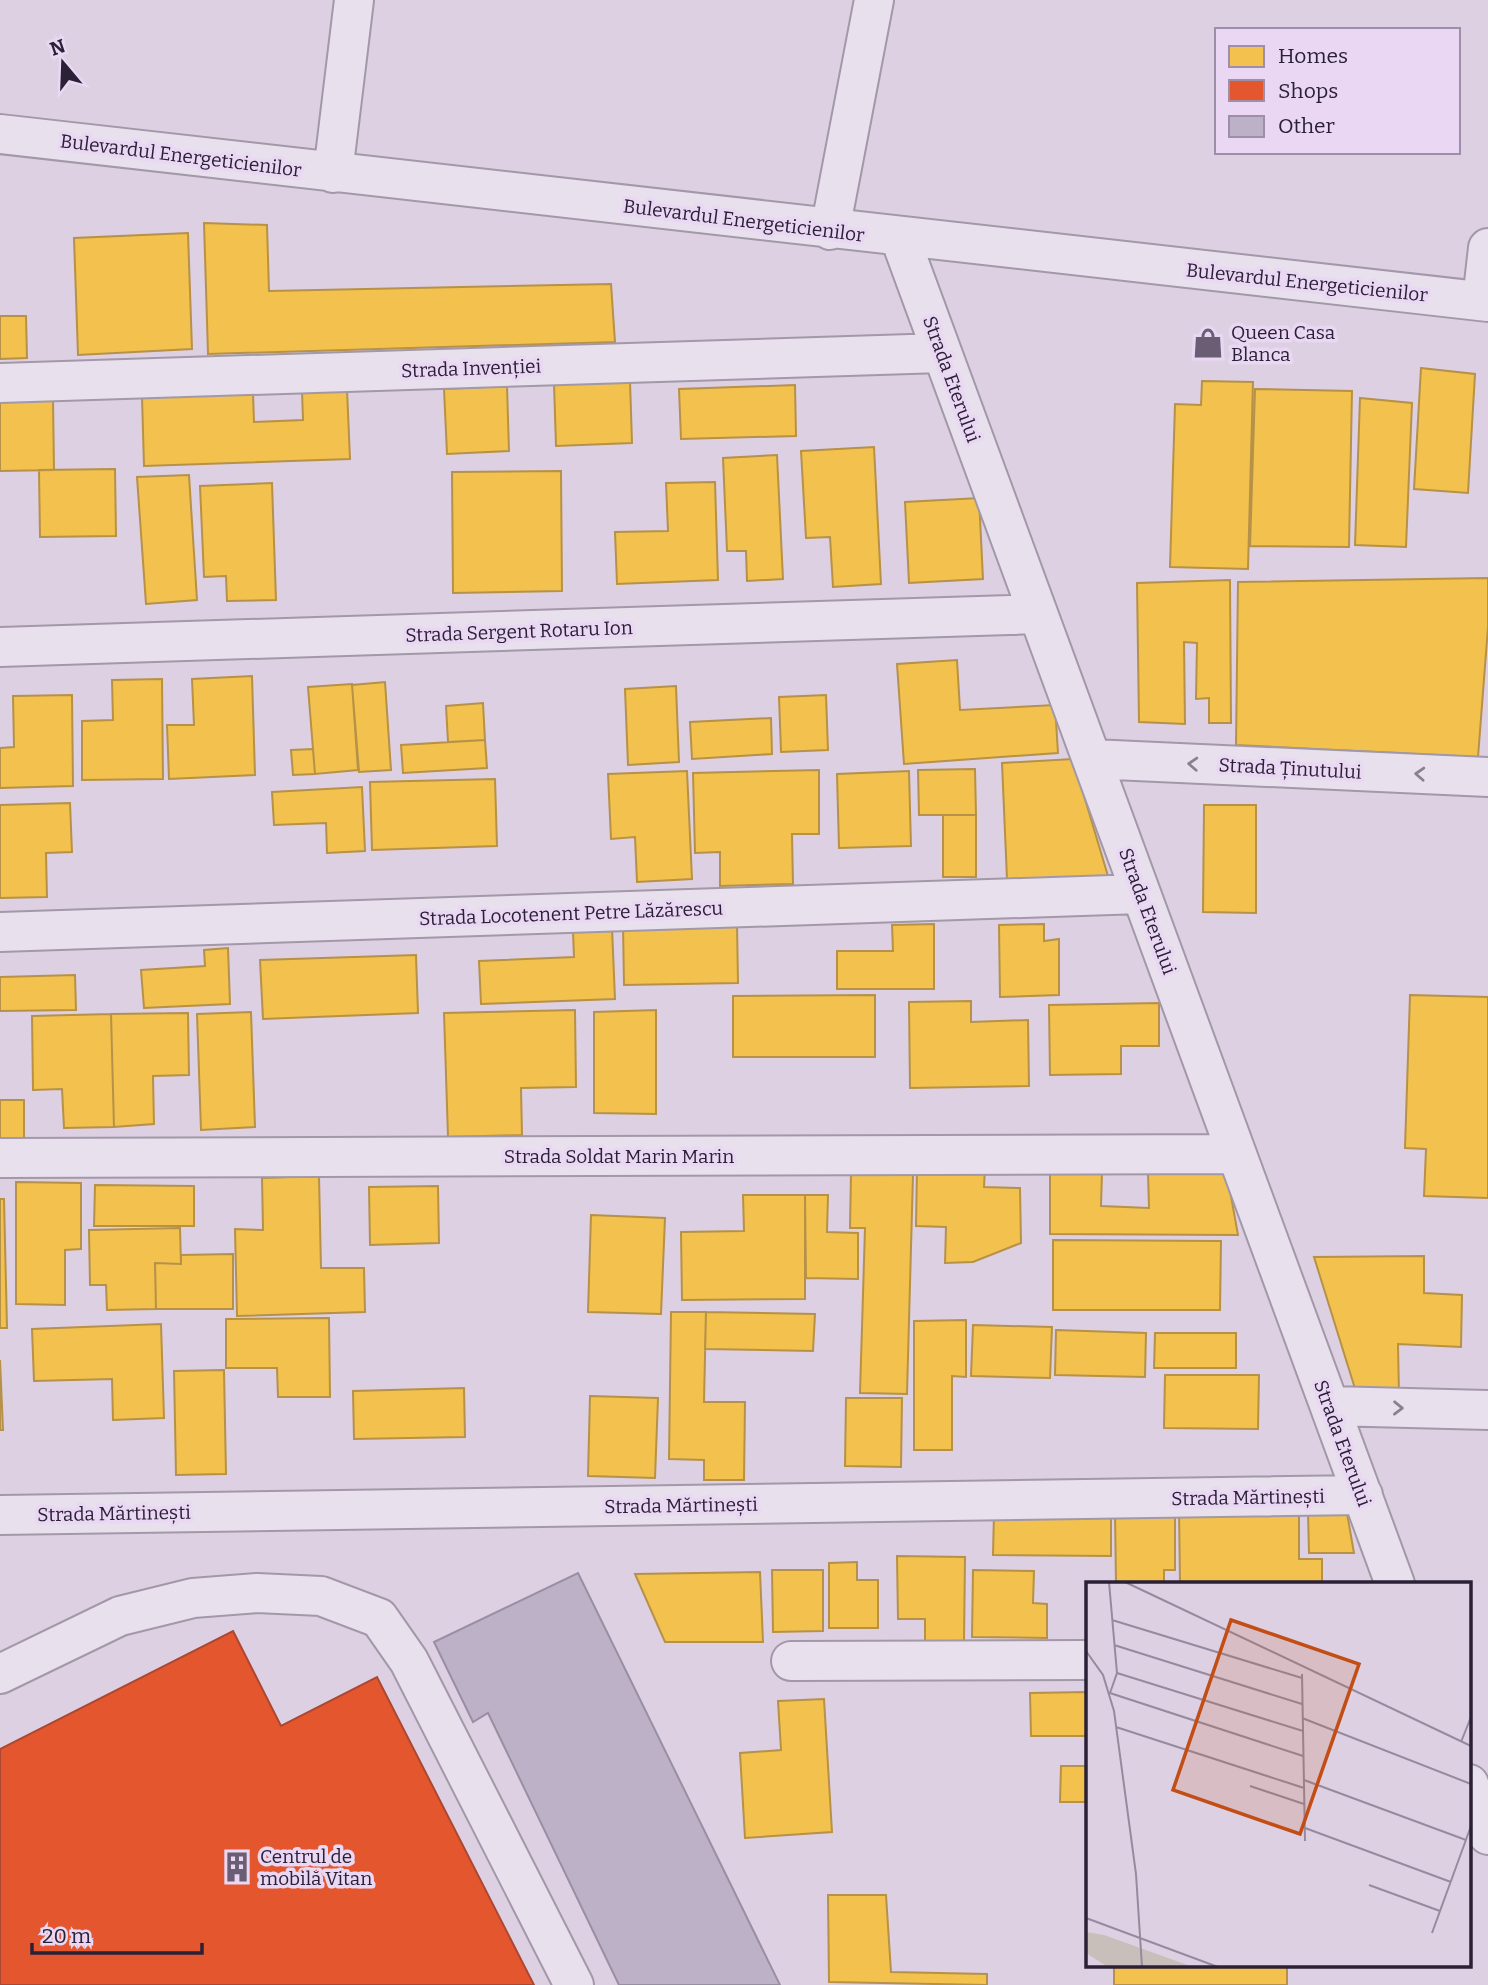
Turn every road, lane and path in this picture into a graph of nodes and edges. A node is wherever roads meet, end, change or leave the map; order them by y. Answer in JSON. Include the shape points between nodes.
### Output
{"nodes":[{"id":1,"x":354,"y":0,"type":"edge"},
{"id":2,"x":874,"y":0,"type":"edge"},
{"id":3,"x":0,"y":134,"type":"edge"},
{"id":4,"x":333,"y":173,"type":"junction"},
{"id":5,"x":830,"y":230,"type":"junction"},
{"id":6,"x":900,"y":238,"type":"junction"},
{"id":7,"x":1488,"y":248,"type":"edge"},
{"id":8,"x":1485,"y":302,"type":"edge"},
{"id":9,"x":942,"y":353,"type":"junction"},
{"id":10,"x":0,"y":383,"type":"edge"},
{"id":11,"x":1038,"y":614,"type":"junction"},
{"id":12,"x":0,"y":647,"type":"edge"},
{"id":13,"x":1092,"y":759,"type":"junction"},
{"id":14,"x":1488,"y":777,"type":"edge"},
{"id":15,"x":1141,"y":894,"type":"junction"},
{"id":16,"x":0,"y":932,"type":"edge"},
{"id":17,"x":1237,"y":1154,"type":"junction"},
{"id":18,"x":0,"y":1157,"type":"edge"},
{"id":19,"x":1330,"y":1406,"type":"junction"},
{"id":20,"x":1488,"y":1410,"type":"edge"},
{"id":21,"x":1363,"y":1495,"type":"junction"},
{"id":22,"x":0,"y":1515,"type":"edge"},
{"id":23,"x":1394,"y":1582,"type":"edge"},
{"id":24,"x":1086,"y":1660,"type":"edge"},
{"id":25,"x":791,"y":1661,"type":"dead end"},
{"id":26,"x":0,"y":1674,"type":"edge"},
{"id":27,"x":1470,"y":1787,"type":"edge"},
{"id":28,"x":1488,"y":1835,"type":"edge"},
{"id":29,"x":574,"y":1985,"type":"edge"}],
"edges":[{"from":1,"to":4,"type":"street"},
{"from":2,"to":5,"type":"street"},
{"from":3,"to":4,"type":"street","name":"Bulevardul Energeticienilor"},
{"from":4,"to":5,"type":"street","name":"Bulevardul Energeticienilor"},
{"from":5,"to":6,"type":"street","name":"Bulevardul Energeticienilor"},
{"from":6,"to":8,"type":"street","name":"Bulevardul Energeticienilor"},
{"from":6,"to":9,"type":"street","name":"Strada Eterului"},
{"from":7,"to":8,"type":"street"},
{"from":9,"to":10,"type":"street","name":"Strada Invenției"},
{"from":9,"to":11,"type":"street","name":"Strada Eterului"},
{"from":11,"to":12,"type":"street","name":"Strada Sergent Rotaru Ion"},
{"from":11,"to":13,"type":"street","name":"Strada Eterului"},
{"from":14,"to":13,"type":"street","name":"Strada Ținutului","one_way":true},
{"from":13,"to":15,"type":"street","name":"Strada Eterului"},
{"from":15,"to":16,"type":"street","name":"Strada Locotenent Petre Lăzărescu"},
{"from":15,"to":17,"type":"street","name":"Strada Eterului"},
{"from":17,"to":18,"type":"street","name":"Strada Soldat Marin Marin"},
{"from":17,"to":19,"type":"street","name":"Strada Eterului"},
{"from":19,"to":20,"type":"street","one_way":true},
{"from":19,"to":21,"type":"street","name":"Strada Eterului"},
{"from":21,"to":22,"type":"street","name":"Strada Mărtinești"},
{"from":21,"to":23,"type":"street","name":"Strada Eterului"},
{"from":24,"to":25,"type":"street"},
{"from":26,"to":29,"type":"street","via":[[120,1616],[193,1598],[257,1592],[321,1596],[379,1618],[409,1661]]},
{"from":27,"to":28,"type":"street"}]}
